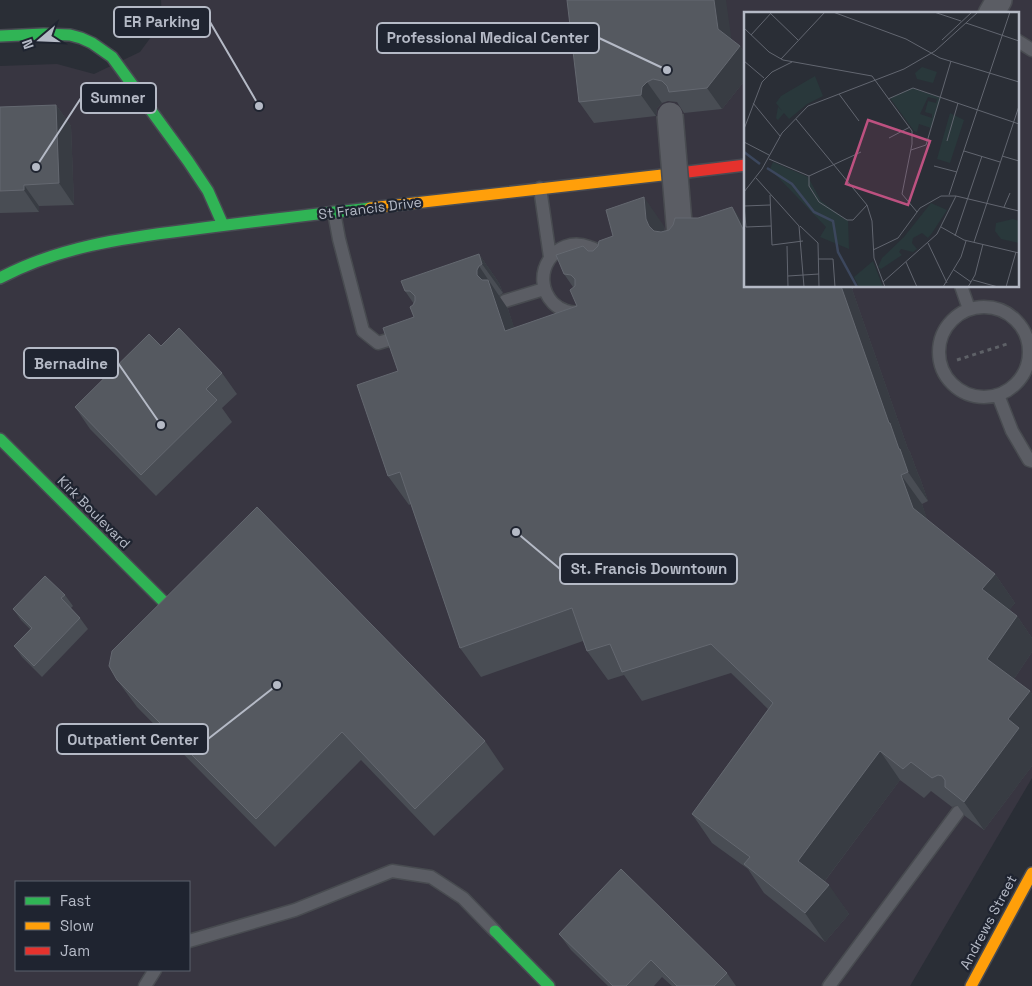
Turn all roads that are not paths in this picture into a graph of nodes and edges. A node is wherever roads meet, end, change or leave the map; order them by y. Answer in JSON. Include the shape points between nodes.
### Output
{"nodes":[{"id":1,"x":998,"y":0,"type":"edge"},
{"id":2,"x":992,"y":12,"type":"edge"},
{"id":3,"x":0,"y":36,"type":"edge"},
{"id":4,"x":1020,"y":42,"type":"edge"},
{"id":5,"x":1032,"y":50,"type":"edge"},
{"id":6,"x":670,"y":115,"type":"edge"},
{"id":7,"x":744,"y":165,"type":"edge"},
{"id":8,"x":540,"y":188,"type":"junction"},
{"id":9,"x":334,"y":212,"type":"junction"},
{"id":10,"x":224,"y":225,"type":"junction"},
{"id":11,"x":682,"y":247,"type":"edge"},
{"id":12,"x":550,"y":257,"type":"junction"},
{"id":13,"x":611,"y":272,"type":"edge"},
{"id":14,"x":0,"y":278,"type":"edge"},
{"id":15,"x":962,"y":288,"type":"edge"},
{"id":16,"x":544,"y":289,"type":"junction"},
{"id":17,"x":505,"y":301,"type":"dead end"},
{"id":18,"x":968,"y":309,"type":"junction"},
{"id":19,"x":588,"y":311,"type":"edge"},
{"id":20,"x":411,"y":333,"type":"edge"},
{"id":21,"x":998,"y":395,"type":"junction"},
{"id":22,"x":0,"y":439,"type":"edge"},
{"id":23,"x":1032,"y":461,"type":"edge"},
{"id":24,"x":167,"y":605,"type":"edge"},
{"id":25,"x":958,"y":812,"type":"edge"},
{"id":26,"x":1032,"y":872,"type":"edge"},
{"id":27,"x":495,"y":931,"type":"joint"},
{"id":28,"x":190,"y":941,"type":"edge"},
{"id":29,"x":154,"y":971,"type":"edge"},
{"id":30,"x":145,"y":986,"type":"edge"},
{"id":31,"x":549,"y":986,"type":"edge"},
{"id":32,"x":829,"y":986,"type":"edge"},
{"id":33,"x":971,"y":986,"type":"edge"}],
"edges":[{"from":1,"to":2,"type":"street"},
{"from":3,"to":10,"type":"street","via":[[72,35],[101,48],[112,57],[193,168]]},
{"from":4,"to":5,"type":"lane"},
{"from":6,"to":11,"type":"street","bridge":true},
{"from":7,"to":8,"type":"street","name":"St Francis Drive"},
{"from":8,"to":9,"type":"street","name":"St Francis Drive"},
{"from":8,"to":12,"type":"lane"},
{"from":9,"to":10,"type":"street","name":"St Francis Drive"},
{"from":9,"to":20,"type":"lane","via":[[363,331],[378,343]]},
{"from":10,"to":14,"type":"street","name":"St Francis Drive","via":[[98,243],[21,267]]},
{"from":12,"to":13,"type":"lane","via":[[561,248],[584,245],[605,257]]},
{"from":12,"to":16,"type":"lane","via":[[545,265]]},
{"from":15,"to":18,"type":"lane"},
{"from":16,"to":17,"type":"lane"},
{"from":16,"to":19,"type":"lane","via":[[549,298],[566,311]]},
{"from":18,"to":21,"type":"lane","via":[[955,316],[939,342],[939,359],[944,374],[954,386],[968,394]]},
{"from":18,"to":21,"type":"lane","via":[[983,306],[1005,311],[1020,324],[1026,337],[1027,365],[1011,388]]},
{"from":21,"to":23,"type":"lane","via":[[1012,431]]},
{"from":22,"to":24,"type":"street","name":"Kirk Boulevard"},
{"from":25,"to":32,"type":"lane"},
{"from":26,"to":33,"type":"street","name":"Andrews Street"},
{"from":27,"to":28,"type":"lane","via":[[463,898],[431,877],[392,871],[294,910]]},
{"from":27,"to":31,"type":"street"},
{"from":29,"to":30,"type":"lane"}]}
